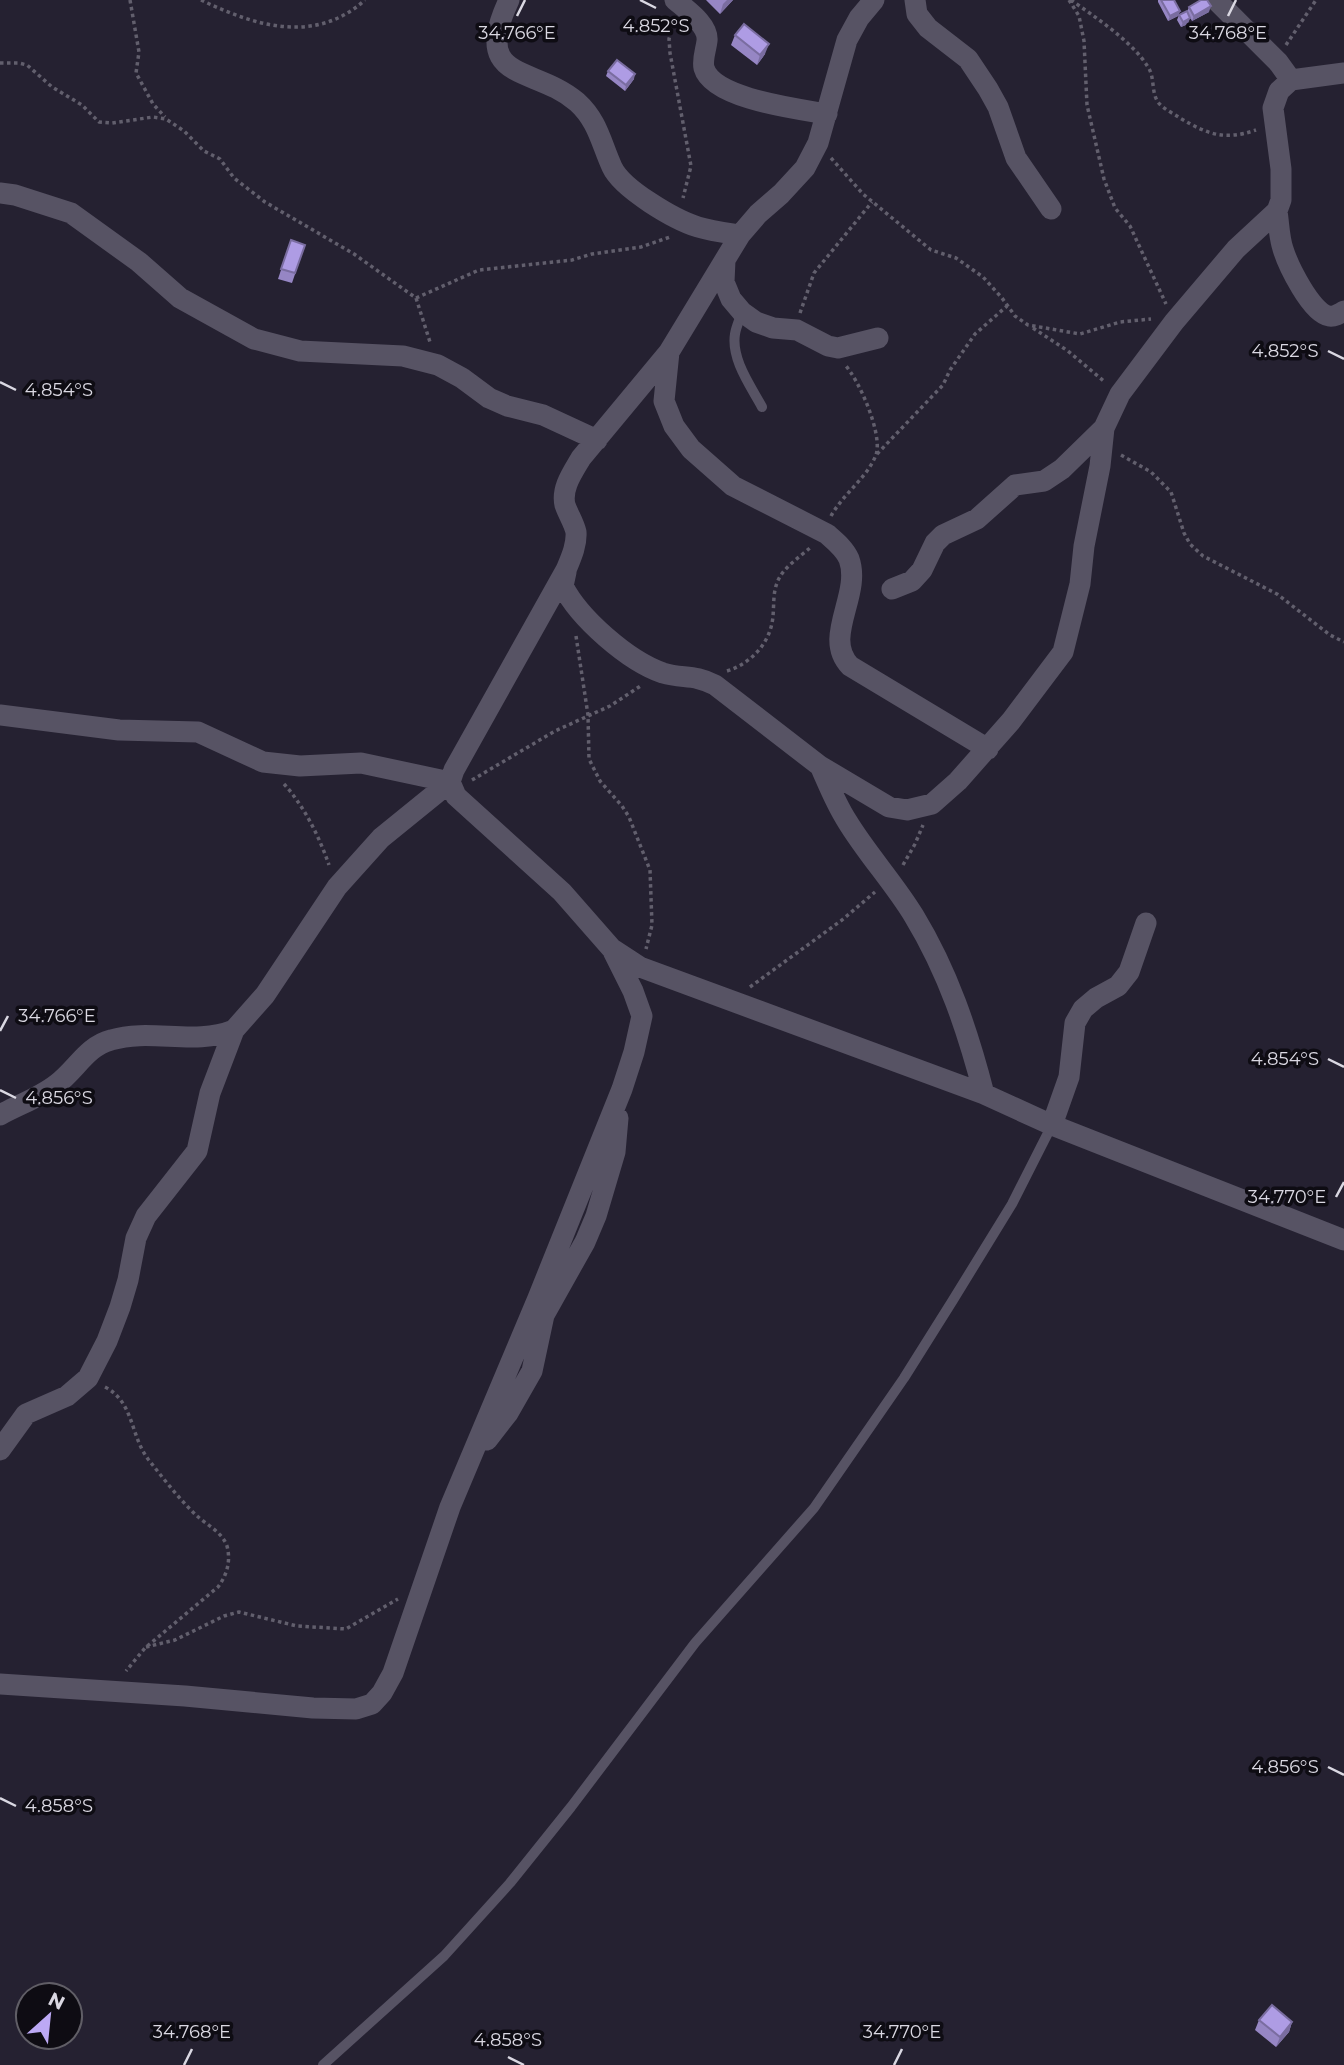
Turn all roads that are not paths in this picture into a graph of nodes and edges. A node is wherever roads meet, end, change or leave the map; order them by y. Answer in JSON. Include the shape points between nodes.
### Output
{"nodes":[{"id":1,"x":509,"y":0,"type":"edge"},
{"id":2,"x":874,"y":0,"type":"edge"},
{"id":3,"x":915,"y":0,"type":"edge"},
{"id":4,"x":1216,"y":0,"type":"edge"},
{"id":5,"x":679,"y":3,"type":"edge"},
{"id":6,"x":1344,"y":73,"type":"edge"},
{"id":7,"x":1291,"y":80,"type":"junction"},
{"id":8,"x":827,"y":114,"type":"junction"},
{"id":9,"x":0,"y":193,"type":"edge"},
{"id":10,"x":1051,"y":209,"type":"dead end"},
{"id":11,"x":1277,"y":211,"type":"junction"},
{"id":12,"x":740,"y":235,"type":"junction"},
{"id":13,"x":725,"y":260,"type":"junction"},
{"id":14,"x":1344,"y":311,"type":"edge"},
{"id":15,"x":742,"y":312,"type":"junction"},
{"id":16,"x":878,"y":338,"type":"dead end"},
{"id":17,"x":669,"y":352,"type":"junction"},
{"id":18,"x":762,"y":407,"type":"dead end"},
{"id":19,"x":1104,"y":428,"type":"junction"},
{"id":20,"x":597,"y":440,"type":"junction"},
{"id":21,"x":566,"y":570,"type":"junction"},
{"id":22,"x":892,"y":589,"type":"dead end"},
{"id":23,"x":0,"y":715,"type":"edge"},
{"id":24,"x":988,"y":749,"type":"junction"},
{"id":25,"x":820,"y":766,"type":"junction"},
{"id":26,"x":453,"y":789,"type":"junction"},
{"id":27,"x":1146,"y":923,"type":"dead end"},
{"id":28,"x":612,"y":949,"type":"junction"},
{"id":29,"x":640,"y":967,"type":"junction"},
{"id":30,"x":642,"y":1016,"type":"junction"},
{"id":31,"x":234,"y":1030,"type":"junction"},
{"id":32,"x":984,"y":1094,"type":"junction"},
{"id":33,"x":0,"y":1115,"type":"edge"},
{"id":34,"x":1052,"y":1125,"type":"junction"},
{"id":35,"x":1344,"y":1240,"type":"edge"},
{"id":36,"x":0,"y":1450,"type":"edge"},
{"id":37,"x":0,"y":1685,"type":"edge"},
{"id":38,"x":323,"y":2065,"type":"edge"}],
"edges":[{"from":1,"to":12,"type":"street","via":[[496,36],[501,59],[577,102],[600,132],[621,181],[638,194],[699,228]]},
{"from":2,"to":8,"type":"street","via":[[847,40]]},
{"from":3,"to":10,"type":"street","via":[[917,14],[928,28],[968,59],[988,89],[1016,158]]},
{"from":4,"to":7,"type":"street"},
{"from":5,"to":8,"type":"street","via":[[705,29],[708,37],[703,59],[711,80],[775,106]]},
{"from":6,"to":7,"type":"street"},
{"from":7,"to":11,"type":"street","via":[[1275,98],[1281,177]]},
{"from":8,"to":12,"type":"street","via":[[805,167]]},
{"from":9,"to":20,"type":"street","via":[[71,214],[180,298],[254,339],[300,351],[403,356],[438,365],[489,398],[543,415]]},
{"from":11,"to":14,"type":"street","via":[[1282,248],[1310,300],[1328,316]]},
{"from":11,"to":19,"type":"street","via":[[1236,249],[1174,322],[1120,394]]},
{"from":12,"to":13,"type":"street"},
{"from":13,"to":15,"type":"street","via":[[724,282]]},
{"from":13,"to":17,"type":"street"},
{"from":15,"to":16,"type":"street","via":[[773,328],[809,334],[828,346],[847,348]]},
{"from":15,"to":18,"type":"lane","via":[[735,348]]},
{"from":17,"to":20,"type":"street"},
{"from":17,"to":24,"type":"street","via":[[664,401],[674,426],[691,449],[733,486],[827,534],[849,557],[849,602],[838,645],[843,659]]},
{"from":19,"to":22,"type":"street","via":[[1044,481],[1015,485],[977,519],[943,535],[912,581]]},
{"from":19,"to":24,"type":"street","via":[[1081,576],[1063,652]]},
{"from":20,"to":21,"type":"street","via":[[581,458],[565,489],[576,532]]},
{"from":21,"to":25,"type":"street","via":[[563,586],[571,603],[613,642],[661,672],[701,677]]},
{"from":21,"to":26,"type":"street","via":[[454,770]]},
{"from":23,"to":26,"type":"street","via":[[119,730],[198,732],[263,762],[300,766],[361,763]]},
{"from":24,"to":25,"type":"street","via":[[932,804],[907,810],[889,807]]},
{"from":25,"to":32,"type":"street","via":[[837,806],[916,918],[953,993]]},
{"from":26,"to":28,"type":"street","via":[[562,892]]},
{"from":26,"to":31,"type":"street","via":[[381,838],[337,887],[265,995]]},
{"from":27,"to":34,"type":"street","via":[[1129,972],[1118,986],[1083,1009],[1075,1023],[1069,1077]]},
{"from":28,"to":29,"type":"street"},
{"from":28,"to":30,"type":"street"},
{"from":29,"to":30,"type":"street"},
{"from":29,"to":32,"type":"street"},
{"from":30,"to":37,"type":"street","via":[[622,1089],[450,1507],[393,1673],[372,1704],[356,1709],[313,1708]]},
{"from":31,"to":33,"type":"street","via":[[217,1037],[140,1037],[101,1043],[58,1084]]},
{"from":31,"to":36,"type":"street","via":[[210,1093],[197,1151],[146,1216],[136,1238],[120,1307],[88,1378],[67,1396],[26,1414]]},
{"from":32,"to":34,"type":"street"},
{"from":34,"to":35,"type":"street"},
{"from":34,"to":38,"type":"lane","via":[[1012,1204],[953,1300],[814,1508],[695,1643],[510,1883],[444,1956]]}]}
